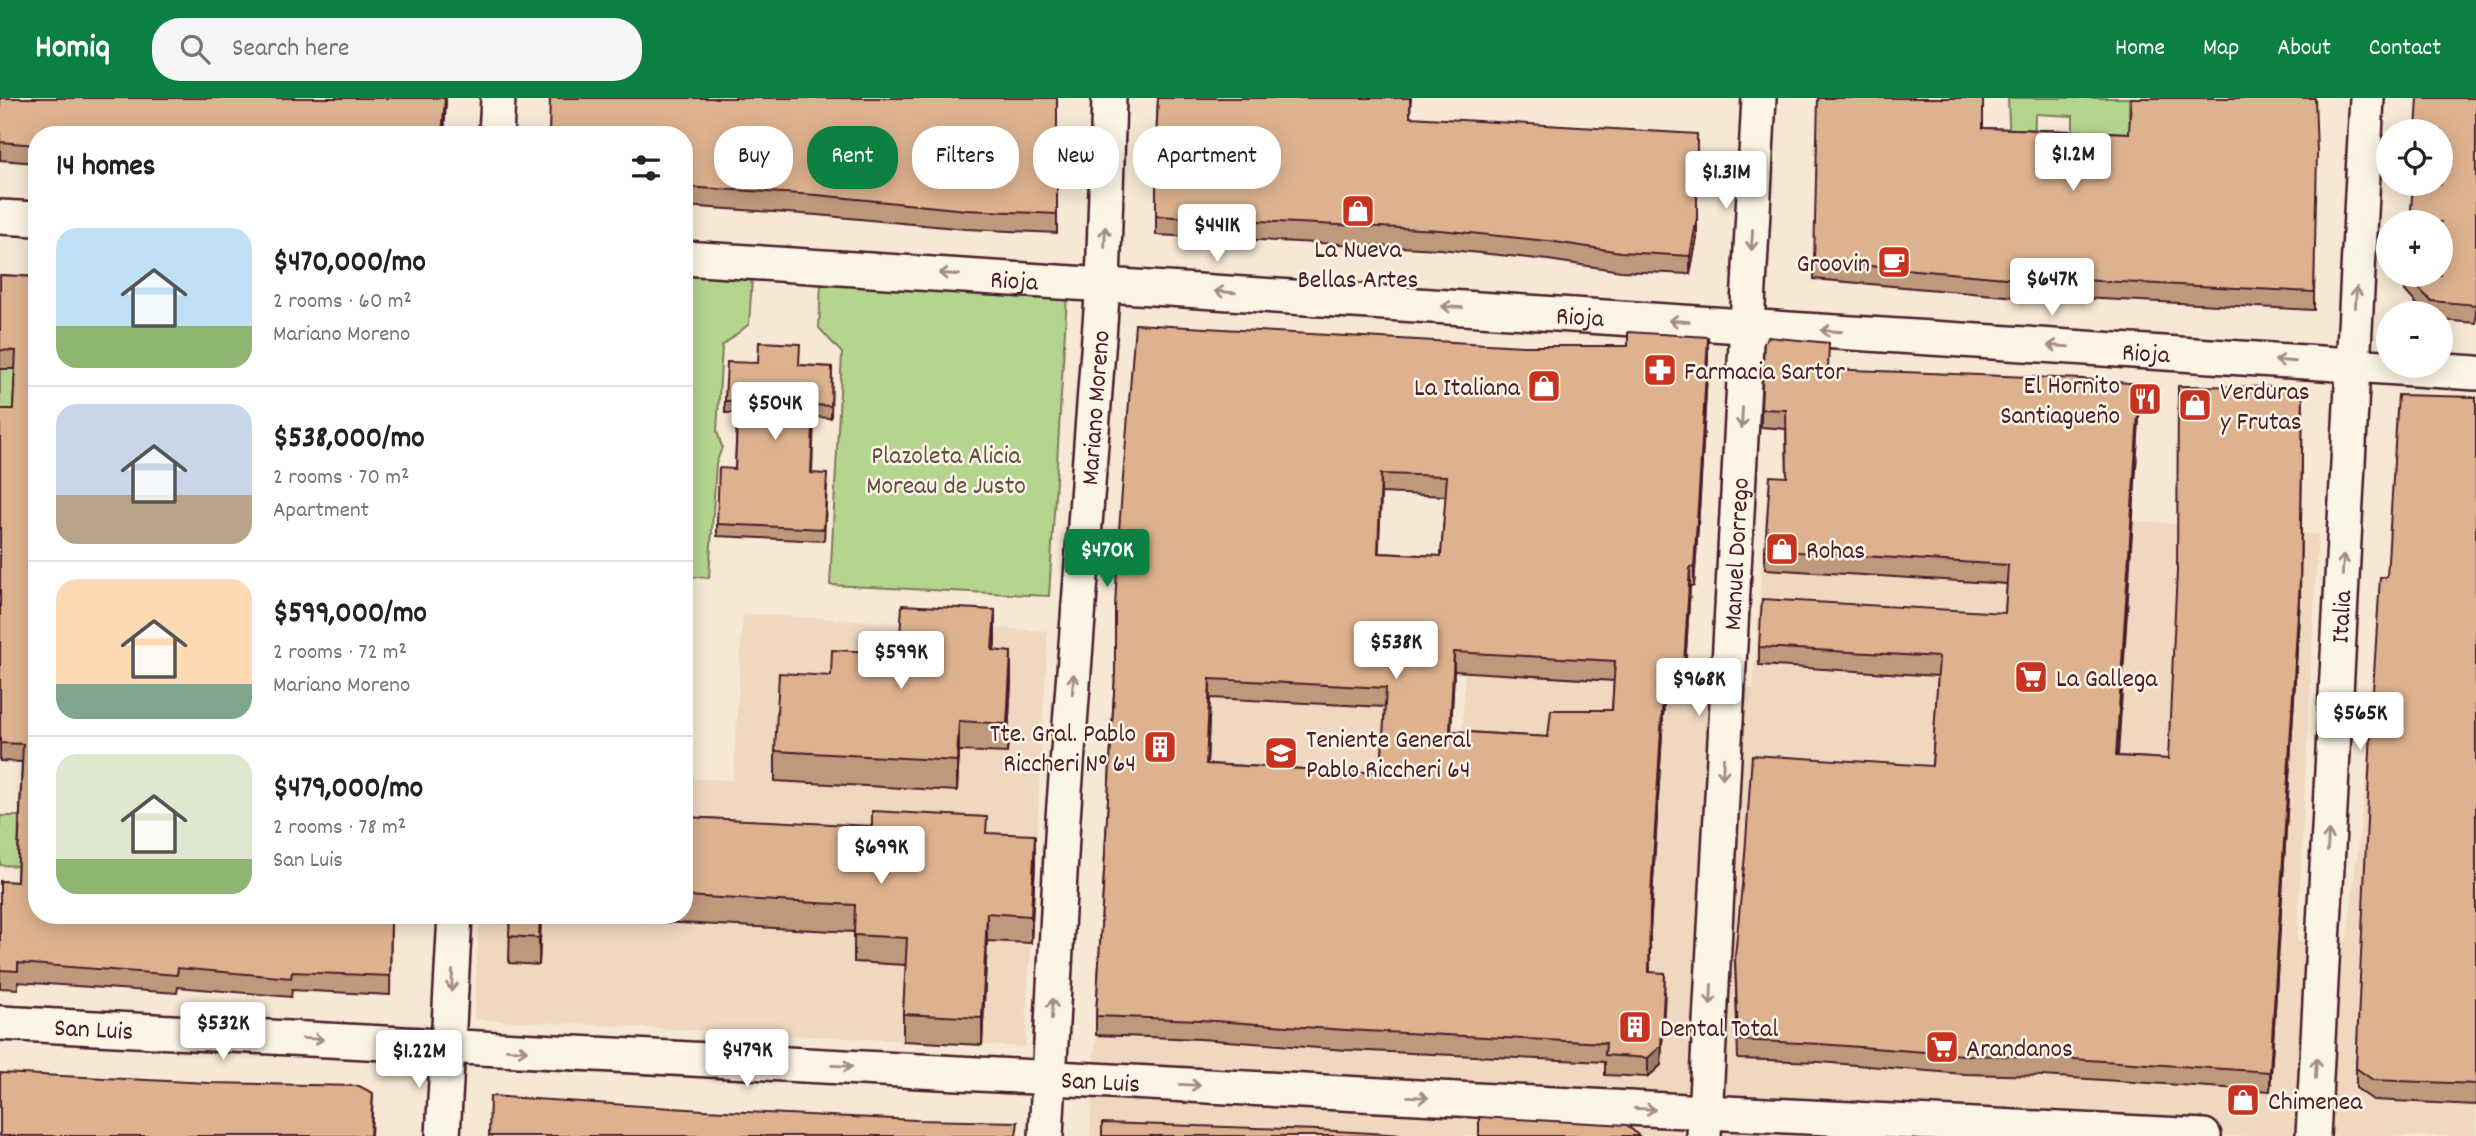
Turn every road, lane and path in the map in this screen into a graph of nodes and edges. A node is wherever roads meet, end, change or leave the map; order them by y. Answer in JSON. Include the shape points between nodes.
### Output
{"nodes":[{"id":1,"x":498,"y":98,"type":"edge"},
{"id":2,"x":1109,"y":98,"type":"edge"},
{"id":3,"x":1759,"y":98,"type":"edge"},
{"id":4,"x":2367,"y":98,"type":"edge"},
{"id":5,"x":496,"y":126,"type":"edge"},
{"id":6,"x":0,"y":217,"type":"edge"},
{"id":7,"x":28,"y":219,"type":"edge"},
{"id":8,"x":693,"y":259,"type":"edge"},
{"id":9,"x":1103,"y":284,"type":"junction"},
{"id":10,"x":1747,"y":326,"type":"junction"},
{"id":11,"x":2353,"y":365,"type":"junction"},
{"id":12,"x":2476,"y":373,"type":"edge"},
{"id":13,"x":455,"y":924,"type":"edge"},
{"id":14,"x":0,"y":1023,"type":"edge"},
{"id":15,"x":448,"y":1046,"type":"junction"},
{"id":16,"x":1049,"y":1077,"type":"junction"},
{"id":17,"x":1704,"y":1124,"type":"edge"},
{"id":18,"x":443,"y":1136,"type":"edge"},
{"id":19,"x":1046,"y":1136,"type":"edge"},
{"id":20,"x":2204,"y":1136,"type":"edge"},
{"id":21,"x":2313,"y":1136,"type":"edge"}],
"edges":[{"from":1,"to":5,"type":"street"},
{"from":9,"to":2,"type":"street","name":"Mariano Moreno","one_way":true},
{"from":3,"to":10,"type":"street","name":"Manuel Dorrego","one_way":true},
{"from":11,"to":4,"type":"street","name":"Italia","one_way":true},
{"from":6,"to":7,"type":"street"},
{"from":9,"to":8,"type":"street","name":"Rioja","one_way":true},
{"from":10,"to":9,"type":"street","name":"Rioja","one_way":true},
{"from":16,"to":9,"type":"street","name":"Mariano Moreno","one_way":true,"via":[[1063,818]]},
{"from":11,"to":10,"type":"street","name":"Rioja","one_way":true},
{"from":10,"to":17,"type":"street","name":"Manuel Dorrego","one_way":true},
{"from":11,"to":12,"type":"street","name":"Rioja"},
{"from":21,"to":11,"type":"street","name":"Italia","one_way":true},
{"from":13,"to":15,"type":"street","one_way":true},
{"from":14,"to":15,"type":"street","name":"San Luis","one_way":true},
{"from":15,"to":16,"type":"street","name":"San Luis","one_way":true},
{"from":15,"to":18,"type":"street"},
{"from":16,"to":17,"type":"street","name":"San Luis","one_way":true},
{"from":16,"to":19,"type":"street","name":"Mariano Moreno"},
{"from":17,"to":20,"type":"street","name":"San Luis"}]}
